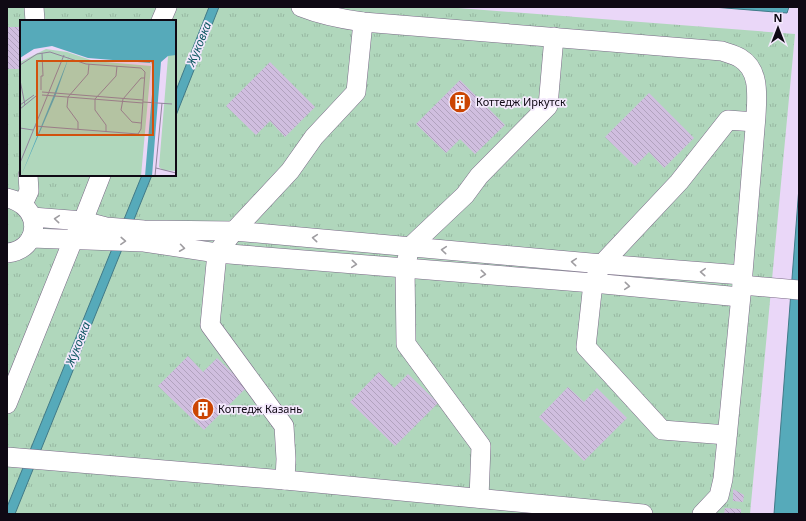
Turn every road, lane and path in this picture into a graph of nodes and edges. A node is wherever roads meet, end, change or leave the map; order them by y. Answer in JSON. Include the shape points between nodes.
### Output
{"nodes":[{"id":1,"x":34,"y":7,"type":"edge"},
{"id":2,"x":167,"y":7,"type":"edge"},
{"id":3,"x":301,"y":7,"type":"edge"},
{"id":4,"x":34,"y":20,"type":"edge"},
{"id":5,"x":162,"y":20,"type":"edge"},
{"id":6,"x":363,"y":22,"type":"junction"},
{"id":7,"x":554,"y":37,"type":"junction"},
{"id":8,"x":755,"y":122,"type":"junction"},
{"id":9,"x":28,"y":176,"type":"edge"},
{"id":10,"x":101,"y":176,"type":"edge"},
{"id":11,"x":21,"y":206,"type":"edge"},
{"id":12,"x":83,"y":222,"type":"junction"},
{"id":13,"x":234,"y":231,"type":"junction"},
{"id":14,"x":104,"y":234,"type":"junction"},
{"id":15,"x":144,"y":236,"type":"junction"},
{"id":16,"x":31,"y":238,"type":"junction"},
{"id":17,"x":73,"y":240,"type":"junction"},
{"id":18,"x":410,"y":247,"type":"junction"},
{"id":19,"x":7,"y":253,"type":"edge"},
{"id":20,"x":217,"y":253,"type":"junction"},
{"id":21,"x":602,"y":264,"type":"junction"},
{"id":22,"x":404,"y":268,"type":"junction"},
{"id":23,"x":593,"y":283,"type":"junction"},
{"id":24,"x":741,"y":286,"type":"junction"},
{"id":25,"x":793,"y":290,"type":"edge"},
{"id":26,"x":7,"y":404,"type":"edge"},
{"id":27,"x":727,"y":435,"type":"junction"},
{"id":28,"x":9,"y":457,"type":"edge"},
{"id":29,"x":285,"y":480,"type":"junction"},
{"id":30,"x":479,"y":498,"type":"junction"},
{"id":31,"x":643,"y":514,"type":"edge"},
{"id":32,"x":702,"y":514,"type":"edge"}],
"edges":[{"from":1,"to":4,"type":"lane"},
{"from":2,"to":5,"type":"lane"},
{"from":3,"to":6,"type":"lane","via":[[317,14]]},
{"from":6,"to":7,"type":"lane"},
{"from":6,"to":13,"type":"lane","via":[[356,92],[314,137],[290,171]]},
{"from":7,"to":8,"type":"lane","via":[[722,51],[739,58],[750,67],[755,80]]},
{"from":7,"to":18,"type":"lane","via":[[548,106],[479,176],[466,195]]},
{"from":8,"to":21,"type":"lane","via":[[728,120],[679,182]]},
{"from":8,"to":24,"type":"lane"},
{"from":9,"to":11,"type":"lane","via":[[29,191]]},
{"from":10,"to":12,"type":"lane"},
{"from":12,"to":11,"type":"lane","one_way":true},
{"from":11,"to":16,"type":"lane","via":[[33,231]]},
{"from":12,"to":14,"type":"lane"},
{"from":12,"to":17,"type":"lane"},
{"from":13,"to":15,"type":"lane"},
{"from":18,"to":13,"type":"lane","one_way":true},
{"from":13,"to":20,"type":"lane"},
{"from":14,"to":15,"type":"lane"},
{"from":14,"to":17,"type":"lane"},
{"from":15,"to":20,"type":"lane","one_way":true},
{"from":16,"to":17,"type":"lane"},
{"from":16,"to":19,"type":"lane","via":[[18,251]]},
{"from":17,"to":26,"type":"lane"},
{"from":21,"to":18,"type":"lane","one_way":true},
{"from":18,"to":22,"type":"lane"},
{"from":20,"to":22,"type":"lane","one_way":true},
{"from":20,"to":29,"type":"lane","via":[[210,326],[284,426]]},
{"from":21,"to":23,"type":"lane"},
{"from":24,"to":21,"type":"lane","one_way":true},
{"from":22,"to":23,"type":"lane","one_way":true},
{"from":22,"to":30,"type":"lane","via":[[406,344],[481,446]]},
{"from":23,"to":24,"type":"lane","one_way":true},
{"from":23,"to":27,"type":"lane","via":[[586,347],[662,430]]},
{"from":24,"to":25,"type":"lane"},
{"from":24,"to":27,"type":"lane"},
{"from":27,"to":32,"type":"lane","via":[[719,496]]},
{"from":28,"to":29,"type":"lane"},
{"from":29,"to":30,"type":"lane"},
{"from":30,"to":31,"type":"lane"}]}
